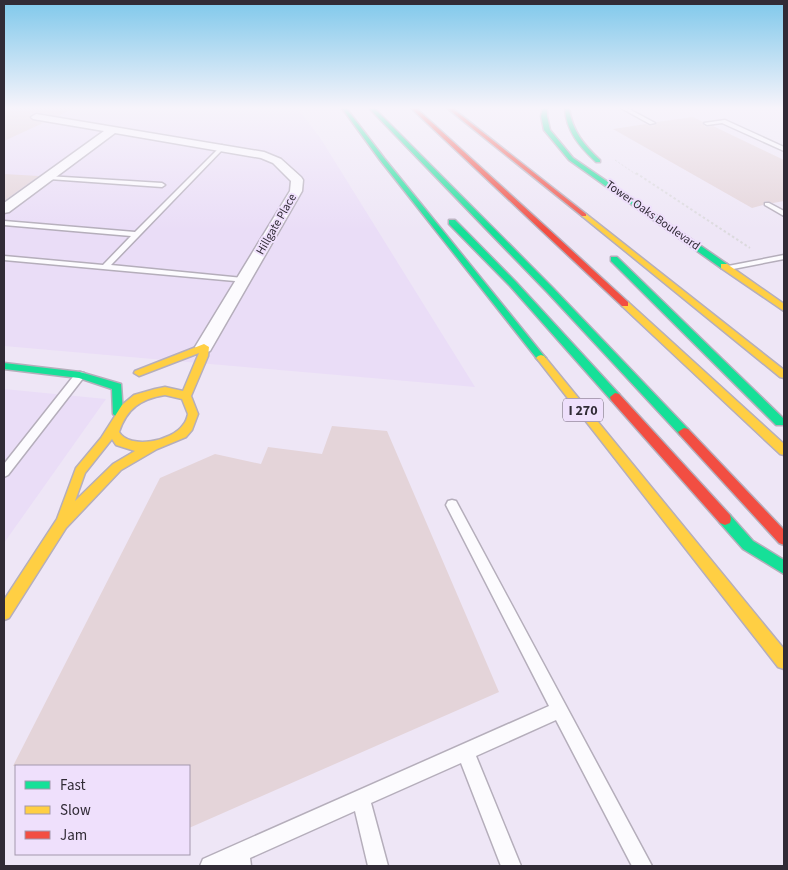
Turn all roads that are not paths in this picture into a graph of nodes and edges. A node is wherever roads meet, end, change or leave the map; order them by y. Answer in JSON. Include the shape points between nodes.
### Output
{"nodes":[{"id":1,"x":88,"y":149,"type":"edge"},
{"id":2,"x":220,"y":149,"type":"edge"},
{"id":3,"x":230,"y":149,"type":"edge"},
{"id":4,"x":374,"y":149,"type":"edge"},
{"id":5,"x":411,"y":149,"type":"edge"},
{"id":6,"x":456,"y":149,"type":"edge"},
{"id":7,"x":499,"y":149,"type":"edge"},
{"id":8,"x":561,"y":149,"type":"edge"},
{"id":9,"x":585,"y":149,"type":"edge"},
{"id":10,"x":506,"y":154,"type":"junction"},
{"id":11,"x":382,"y":159,"type":"junction"},
{"id":12,"x":609,"y":162,"type":"road end"},
{"id":13,"x":49,"y":176,"type":"junction"},
{"id":14,"x":162,"y":185,"type":"dead end"},
{"id":15,"x":430,"y":200,"type":"dead end"},
{"id":16,"x":784,"y":207,"type":"edge"},
{"id":17,"x":4,"y":209,"type":"edge"},
{"id":18,"x":444,"y":214,"type":"dead end"},
{"id":19,"x":784,"y":214,"type":"edge"},
{"id":20,"x":4,"y":223,"type":"edge"},
{"id":21,"x":585,"y":230,"type":"dead end"},
{"id":22,"x":137,"y":234,"type":"junction"},
{"id":23,"x":606,"y":252,"type":"dead end"},
{"id":24,"x":736,"y":253,"type":"dead end"},
{"id":25,"x":784,"y":257,"type":"edge"},
{"id":26,"x":4,"y":258,"type":"edge"},
{"id":27,"x":752,"y":264,"type":"junction"},
{"id":28,"x":105,"y":268,"type":"junction"},
{"id":29,"x":728,"y":268,"type":"junction"},
{"id":30,"x":768,"y":274,"type":"dead end"},
{"id":31,"x":243,"y":280,"type":"junction"},
{"id":32,"x":784,"y":308,"type":"edge"},
{"id":33,"x":204,"y":347,"type":"junction"},
{"id":34,"x":4,"y":366,"type":"edge"},
{"id":35,"x":112,"y":374,"type":"dead end"},
{"id":36,"x":80,"y":375,"type":"junction"},
{"id":37,"x":784,"y":375,"type":"edge"},
{"id":38,"x":159,"y":383,"type":"junction"},
{"id":39,"x":186,"y":396,"type":"junction"},
{"id":40,"x":116,"y":419,"type":"junction"},
{"id":41,"x":784,"y":426,"type":"edge"},
{"id":42,"x":152,"y":447,"type":"junction"},
{"id":43,"x":784,"y":451,"type":"edge"},
{"id":44,"x":4,"y":472,"type":"edge"},
{"id":45,"x":452,"y":504,"type":"dead end"},
{"id":46,"x":61,"y":524,"type":"junction"},
{"id":47,"x":784,"y":539,"type":"edge"},
{"id":48,"x":784,"y":568,"type":"edge"},
{"id":49,"x":4,"y":613,"type":"edge"},
{"id":50,"x":784,"y":661,"type":"edge"},
{"id":51,"x":560,"y":710,"type":"junction"},
{"id":52,"x":466,"y":752,"type":"junction"},
{"id":53,"x":361,"y":799,"type":"junction"},
{"id":54,"x":240,"y":860,"type":"edge"},
{"id":55,"x":210,"y":866,"type":"edge"},
{"id":56,"x":378,"y":866,"type":"edge"},
{"id":57,"x":511,"y":866,"type":"edge"},
{"id":58,"x":642,"y":866,"type":"edge"}],
"edges":[{"from":1,"to":13,"type":"street"},
{"from":2,"to":22,"type":"lane"},
{"from":3,"to":31,"type":"street","name":"Hillgate Place","via":[[277,161],[297,180],[296,191]]},
{"from":4,"to":11,"type":"main road","number":"I 270"},
{"from":5,"to":47,"type":"main road","via":[[550,290]]},
{"from":6,"to":43,"type":"main road"},
{"from":7,"to":10,"type":"main road"},
{"from":8,"to":29,"type":"main road","name":"Tower Oaks Boulevard","via":[[571,159]]},
{"from":9,"to":12,"type":"main road","name":"Tower Oaks Boulevard"},
{"from":10,"to":21,"type":"main road"},
{"from":10,"to":37,"type":"main road"},
{"from":11,"to":15,"type":"main road"},
{"from":11,"to":50,"type":"main road","number":"I 270"},
{"from":13,"to":14,"type":"lane"},
{"from":13,"to":17,"type":"street"},
{"from":16,"to":19,"type":"lane","via":[[771,204]]},
{"from":18,"to":48,"type":"main road","via":[[513,284],[748,545]]},
{"from":20,"to":22,"type":"lane"},
{"from":22,"to":28,"type":"lane"},
{"from":23,"to":41,"type":"main road"},
{"from":24,"to":27,"type":"main road"},
{"from":25,"to":27,"type":"lane"},
{"from":26,"to":28,"type":"lane"},
{"from":27,"to":29,"type":"lane"},
{"from":27,"to":30,"type":"main road"},
{"from":28,"to":31,"type":"lane"},
{"from":29,"to":32,"type":"main road","name":"Tower Oaks Boulevard"},
{"from":31,"to":33,"type":"street","name":"Hillgate Place"},
{"from":33,"to":38,"type":"main road","via":[[135,373]]},
{"from":33,"to":39,"type":"main road"},
{"from":34,"to":36,"type":"main road"},
{"from":35,"to":36,"type":"main road"},
{"from":36,"to":40,"type":"main road","via":[[117,387]]},
{"from":36,"to":44,"type":"lane"},
{"from":38,"to":39,"type":"main road"},
{"from":38,"to":40,"type":"main road","via":[[151,393],[127,405]]},
{"from":39,"to":42,"type":"main road","via":[[194,411],[186,429]]},
{"from":40,"to":42,"type":"main road","via":[[114,433],[119,441],[128,446]]},
{"from":40,"to":46,"type":"main road","via":[[105,441],[80,471]]},
{"from":42,"to":46,"type":"main road","via":[[117,468]]},
{"from":45,"to":51,"type":"lane"},
{"from":46,"to":49,"type":"main road"},
{"from":51,"to":52,"type":"lane"},
{"from":51,"to":58,"type":"lane"},
{"from":52,"to":53,"type":"lane"},
{"from":52,"to":57,"type":"lane"},
{"from":53,"to":54,"type":"lane"},
{"from":53,"to":56,"type":"lane"},
{"from":54,"to":55,"type":"lane"}]}
